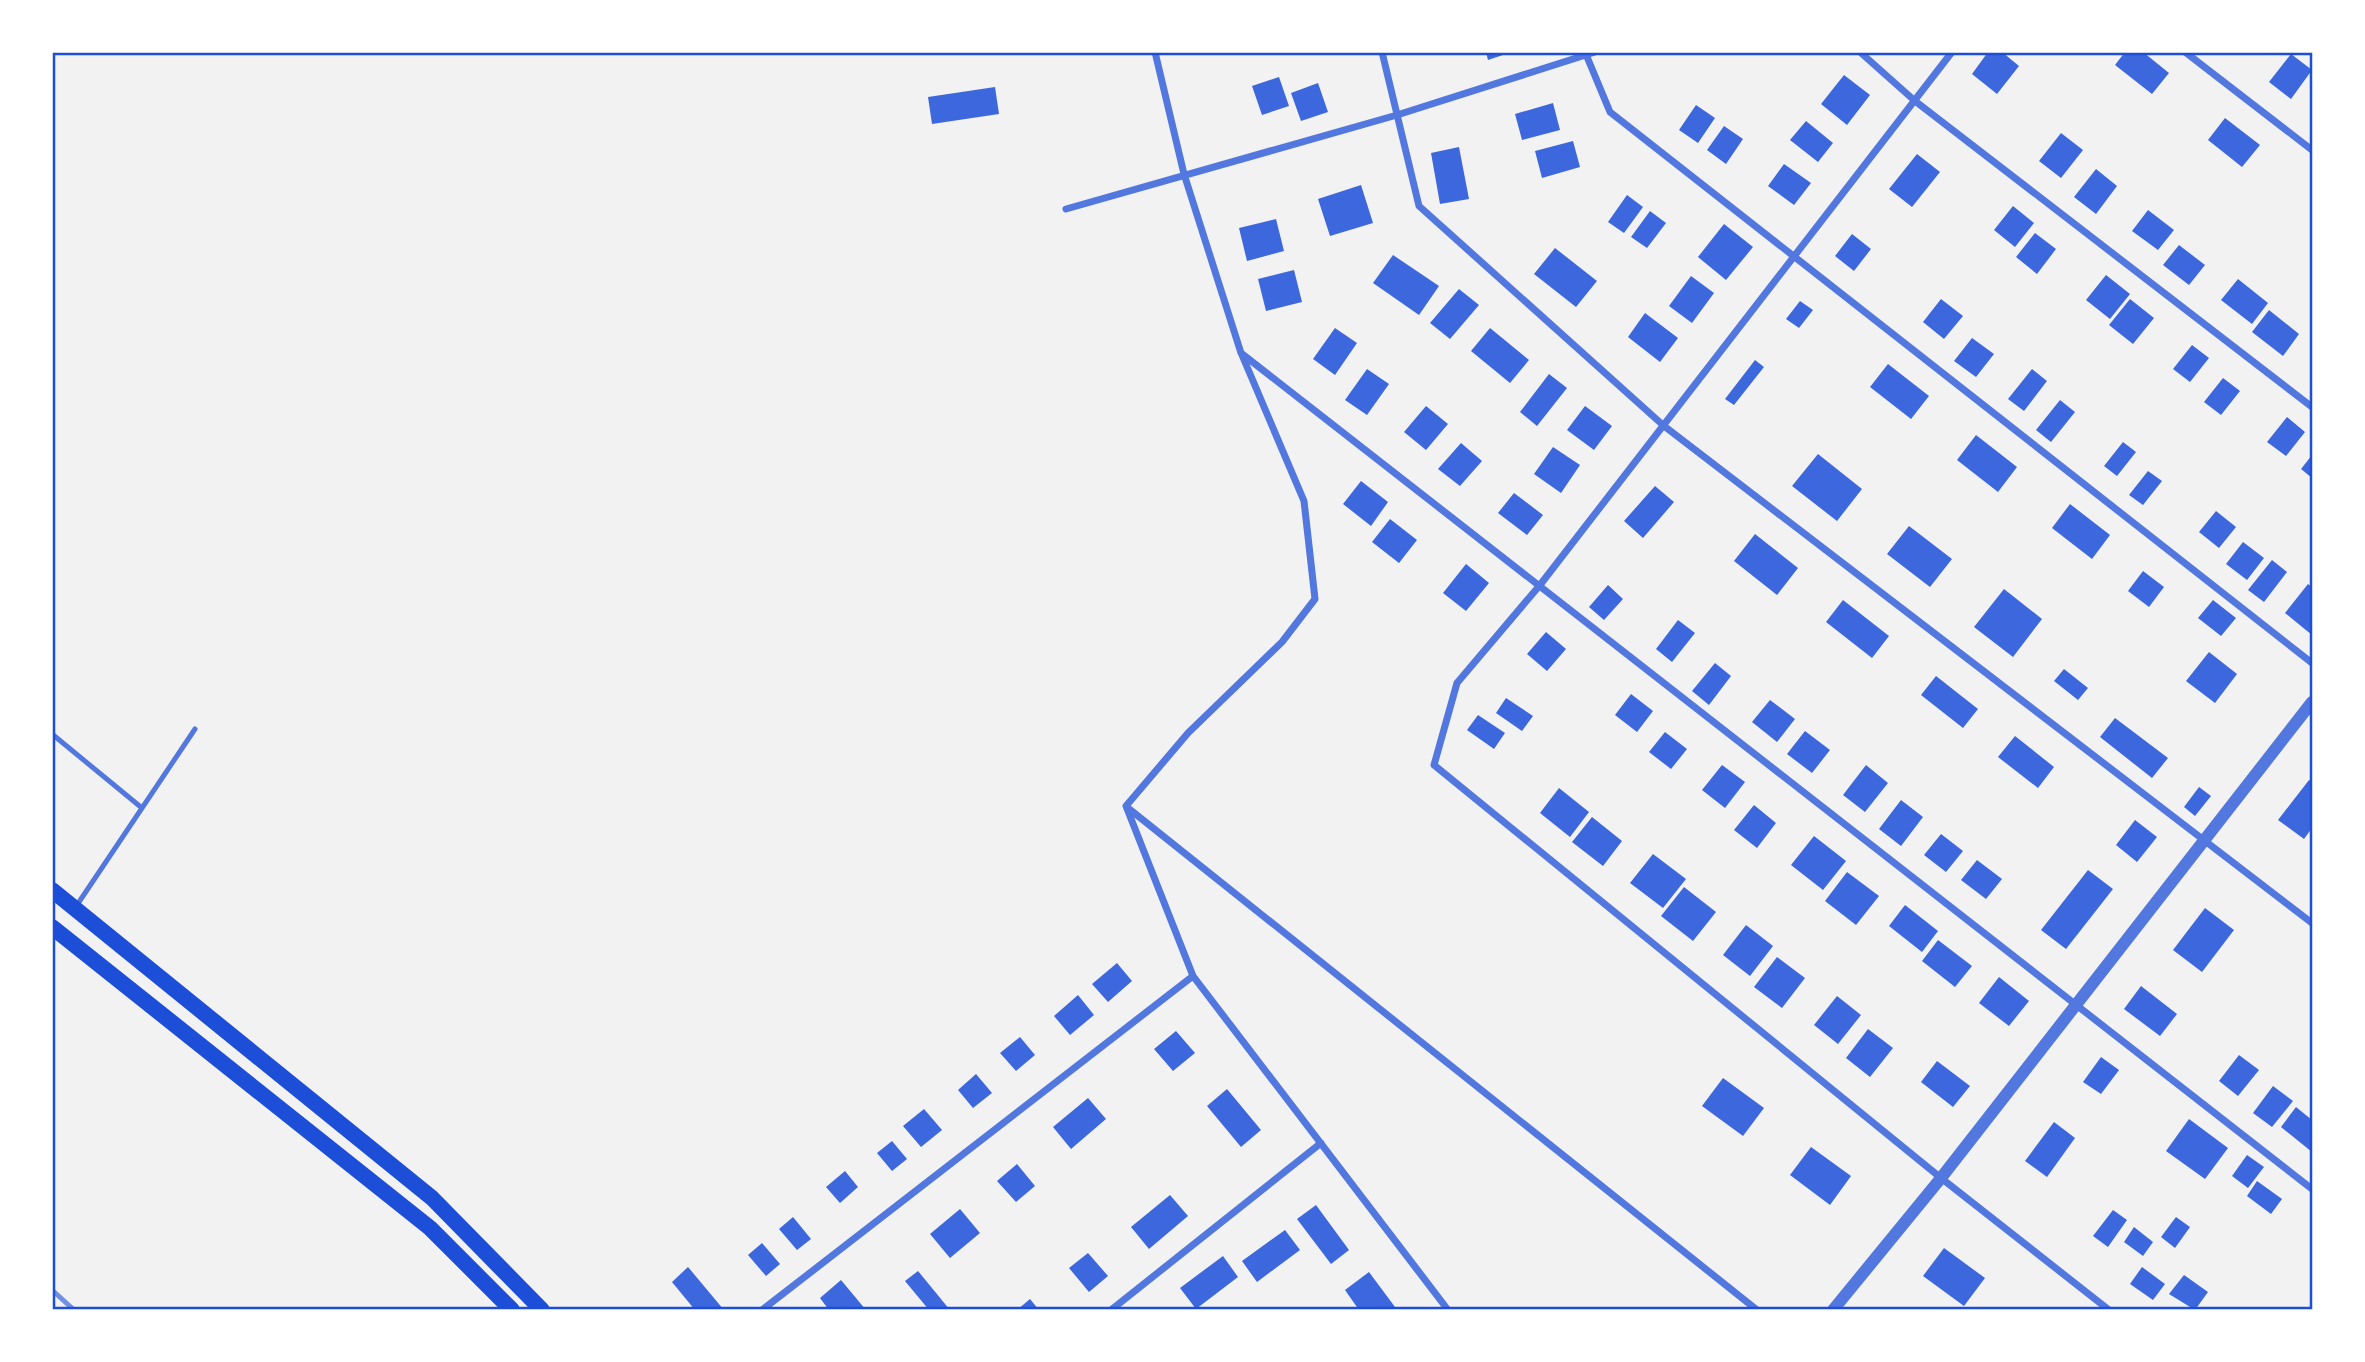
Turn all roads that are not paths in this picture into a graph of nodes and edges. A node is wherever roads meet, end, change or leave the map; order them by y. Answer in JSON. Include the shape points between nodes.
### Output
{"nodes":[{"id":1,"x":1155,"y":52,"type":"edge"},
{"id":2,"x":1382,"y":52,"type":"edge"},
{"id":3,"x":1595,"y":52,"type":"edge"},
{"id":4,"x":1860,"y":52,"type":"edge"},
{"id":5,"x":1952,"y":52,"type":"edge"},
{"id":6,"x":2185,"y":52,"type":"edge"},
{"id":7,"x":1585,"y":54,"type":"edge"},
{"id":8,"x":1915,"y":101,"type":"junction"},
{"id":9,"x":1397,"y":115,"type":"junction"},
{"id":10,"x":2312,"y":150,"type":"edge"},
{"id":11,"x":1184,"y":174,"type":"junction"},
{"id":12,"x":1066,"y":209,"type":"dead end"},
{"id":13,"x":1794,"y":258,"type":"junction"},
{"id":14,"x":1241,"y":353,"type":"junction"},
{"id":15,"x":2312,"y":407,"type":"edge"},
{"id":16,"x":1664,"y":426,"type":"junction"},
{"id":17,"x":1540,"y":585,"type":"junction"},
{"id":18,"x":2312,"y":663,"type":"edge"},
{"id":19,"x":2312,"y":702,"type":"edge"},
{"id":20,"x":195,"y":729,"type":"dead end"},
{"id":21,"x":52,"y":734,"type":"edge"},
{"id":22,"x":1126,"y":807,"type":"junction"},
{"id":23,"x":142,"y":808,"type":"junction"},
{"id":24,"x":2205,"y":840,"type":"junction"},
{"id":25,"x":52,"y":890,"type":"edge"},
{"id":26,"x":75,"y":908,"type":"junction"},
{"id":27,"x":2312,"y":923,"type":"edge"},
{"id":28,"x":52,"y":927,"type":"edge"},
{"id":29,"x":1193,"y":976,"type":"junction"},
{"id":30,"x":2076,"y":1005,"type":"junction"},
{"id":31,"x":1321,"y":1143,"type":"junction"},
{"id":32,"x":1941,"y":1178,"type":"junction"},
{"id":33,"x":2312,"y":1189,"type":"edge"},
{"id":34,"x":1443,"y":1308,"type":"edge"},
{"id":35,"x":512,"y":1310,"type":"edge"},
{"id":36,"x":542,"y":1310,"type":"edge"},
{"id":37,"x":762,"y":1310,"type":"edge"},
{"id":38,"x":1111,"y":1310,"type":"edge"},
{"id":39,"x":1757,"y":1310,"type":"edge"},
{"id":40,"x":1833,"y":1310,"type":"edge"},
{"id":41,"x":2109,"y":1310,"type":"edge"}],
"edges":[{"from":1,"to":11,"type":"street"},
{"from":2,"to":9,"type":"street"},
{"from":3,"to":7,"type":"street"},
{"from":4,"to":8,"type":"street"},
{"from":5,"to":8,"type":"street"},
{"from":6,"to":10,"type":"street"},
{"from":7,"to":9,"type":"street"},
{"from":7,"to":13,"type":"street","via":[[1610,112]]},
{"from":8,"to":13,"type":"street"},
{"from":8,"to":15,"type":"street"},
{"from":9,"to":11,"type":"street"},
{"from":9,"to":16,"type":"street","via":[[1419,206]]},
{"from":11,"to":12,"type":"street"},
{"from":11,"to":14,"type":"street"},
{"from":13,"to":16,"type":"street"},
{"from":13,"to":18,"type":"street"},
{"from":14,"to":17,"type":"street"},
{"from":14,"to":22,"type":"street","via":[[1304,500],[1315,599],[1282,642],[1188,733]]},
{"from":16,"to":17,"type":"street"},
{"from":16,"to":24,"type":"street"},
{"from":17,"to":30,"type":"street"},
{"from":17,"to":32,"type":"street","via":[[1457,682],[1434,765]]},
{"from":19,"to":24,"type":"street"},
{"from":20,"to":23,"type":"lane"},
{"from":21,"to":23,"type":"lane"},
{"from":22,"to":29,"type":"street"},
{"from":22,"to":39,"type":"street"},
{"from":23,"to":26,"type":"lane"},
{"from":24,"to":27,"type":"street"},
{"from":24,"to":30,"type":"street"},
{"from":25,"to":26,"type":"main road"},
{"from":26,"to":36,"type":"main road","via":[[432,1198]]},
{"from":28,"to":35,"type":"main road","via":[[430,1228]]},
{"from":29,"to":31,"type":"street"},
{"from":29,"to":37,"type":"street"},
{"from":30,"to":32,"type":"street"},
{"from":30,"to":33,"type":"street"},
{"from":31,"to":34,"type":"street"},
{"from":31,"to":38,"type":"street"},
{"from":32,"to":40,"type":"street"},
{"from":32,"to":41,"type":"street"}]}
